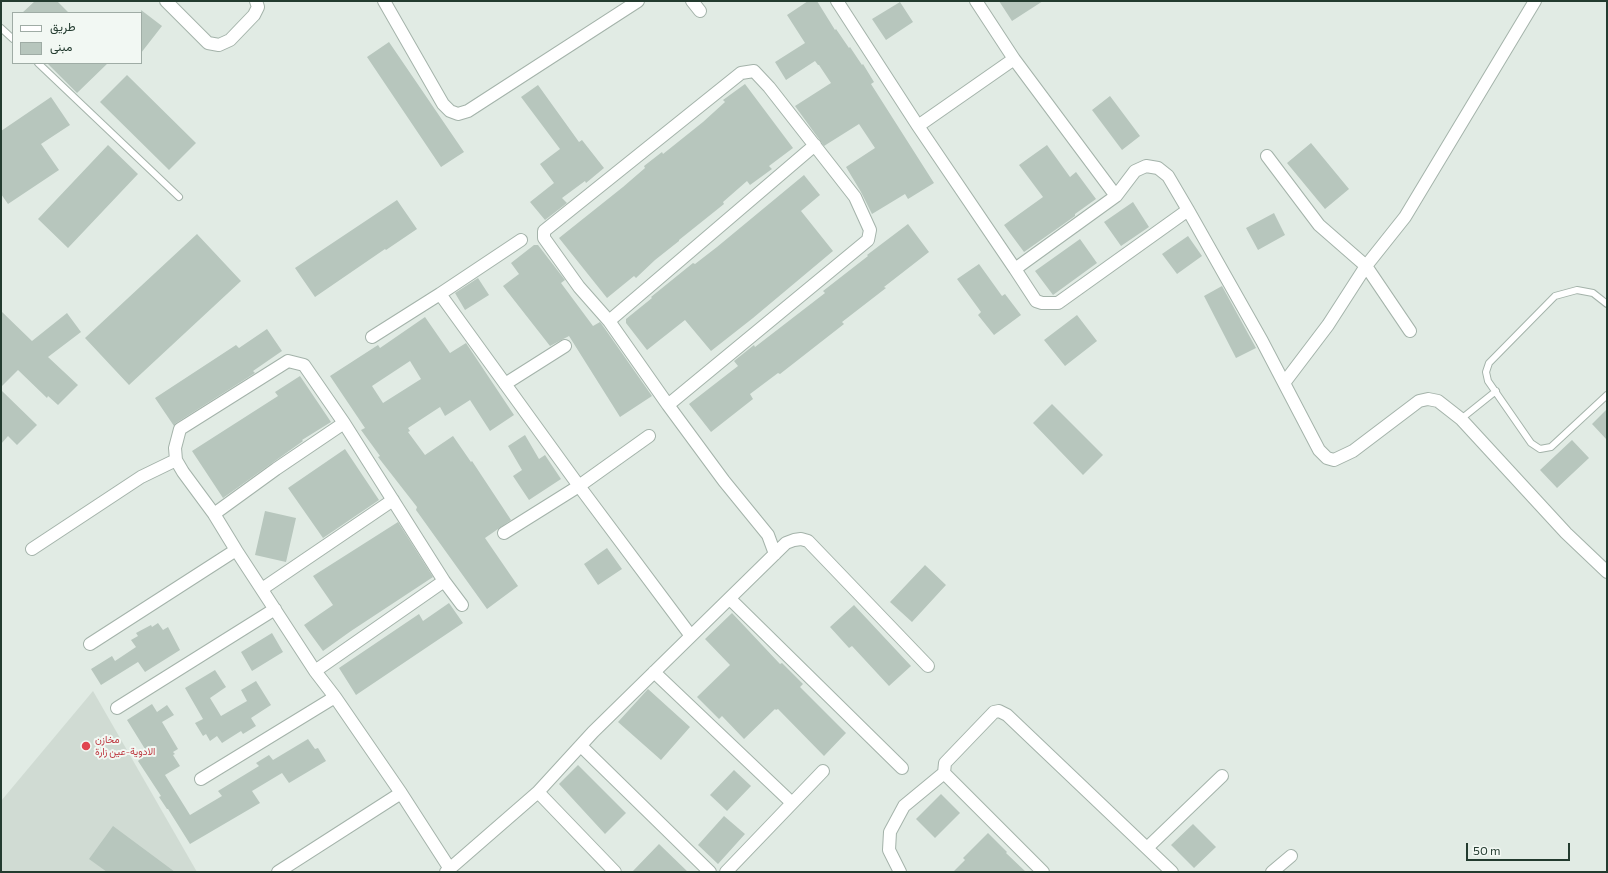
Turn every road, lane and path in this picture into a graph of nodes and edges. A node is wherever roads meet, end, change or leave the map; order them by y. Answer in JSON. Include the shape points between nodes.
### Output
{"nodes":[{"id":1,"x":166,"y":1,"type":"edge"},
{"id":2,"x":638,"y":1,"type":"edge"},
{"id":3,"x":692,"y":1,"type":"edge"},
{"id":4,"x":837,"y":1,"type":"edge"},
{"id":5,"x":976,"y":1,"type":"edge"},
{"id":6,"x":1535,"y":1,"type":"edge"},
{"id":7,"x":386,"y":2,"type":"edge"},
{"id":8,"x":259,"y":3,"type":"edge"},
{"id":9,"x":700,"y":12,"type":"dead end"},
{"id":10,"x":1,"y":28,"type":"edge"},
{"id":11,"x":12,"y":38,"type":"edge"},
{"id":12,"x":1014,"y":59,"type":"junction"},
{"id":13,"x":39,"y":64,"type":"edge"},
{"id":14,"x":918,"y":126,"type":"junction"},
{"id":15,"x":815,"y":145,"type":"junction"},
{"id":16,"x":1267,"y":156,"type":"dead end"},
{"id":17,"x":179,"y":196,"type":"dead end"},
{"id":18,"x":1116,"y":196,"type":"junction"},
{"id":19,"x":1188,"y":210,"type":"junction"},
{"id":20,"x":521,"y":240,"type":"dead end"},
{"id":21,"x":1366,"y":266,"type":"junction"},
{"id":22,"x":1015,"y":269,"type":"junction"},
{"id":23,"x":440,"y":294,"type":"junction"},
{"id":24,"x":1607,"y":304,"type":"edge"},
{"id":25,"x":609,"y":321,"type":"junction"},
{"id":26,"x":1410,"y":331,"type":"dead end"},
{"id":27,"x":372,"y":337,"type":"dead end"},
{"id":28,"x":565,"y":346,"type":"dead end"},
{"id":29,"x":1284,"y":383,"type":"junction"},
{"id":30,"x":504,"y":384,"type":"junction"},
{"id":31,"x":1496,"y":391,"type":"junction"},
{"id":32,"x":1607,"y":395,"type":"edge"},
{"id":33,"x":668,"y":405,"type":"junction"},
{"id":34,"x":1461,"y":419,"type":"junction"},
{"id":35,"x":344,"y":423,"type":"junction"},
{"id":36,"x":650,"y":436,"type":"dead end"},
{"id":37,"x":176,"y":460,"type":"junction"},
{"id":38,"x":579,"y":486,"type":"junction"},
{"id":39,"x":393,"y":500,"type":"junction"},
{"id":40,"x":214,"y":514,"type":"junction"},
{"id":41,"x":504,"y":533,"type":"dead end"},
{"id":42,"x":32,"y":549,"type":"dead end"},
{"id":43,"x":236,"y":550,"type":"junction"},
{"id":44,"x":775,"y":554,"type":"junction"},
{"id":45,"x":1607,"y":572,"type":"edge"},
{"id":46,"x":444,"y":581,"type":"junction"},
{"id":47,"x":262,"y":589,"type":"junction"},
{"id":48,"x":730,"y":599,"type":"junction"},
{"id":49,"x":462,"y":605,"type":"dead end"},
{"id":50,"x":275,"y":610,"type":"junction"},
{"id":51,"x":691,"y":636,"type":"junction"},
{"id":52,"x":90,"y":644,"type":"dead end"},
{"id":53,"x":928,"y":666,"type":"dead end"},
{"id":54,"x":315,"y":671,"type":"junction"},
{"id":55,"x":654,"y":672,"type":"junction"},
{"id":56,"x":335,"y":696,"type":"junction"},
{"id":57,"x":117,"y":708,"type":"dead end"},
{"id":58,"x":580,"y":746,"type":"junction"},
{"id":59,"x":902,"y":768,"type":"dead end"},
{"id":60,"x":823,"y":771,"type":"dead end"},
{"id":61,"x":944,"y":773,"type":"junction"},
{"id":62,"x":1222,"y":776,"type":"dead end"},
{"id":63,"x":201,"y":779,"type":"dead end"},
{"id":64,"x":401,"y":792,"type":"junction"},
{"id":65,"x":538,"y":792,"type":"junction"},
{"id":66,"x":792,"y":803,"type":"junction"},
{"id":67,"x":1147,"y":848,"type":"junction"},
{"id":68,"x":1291,"y":856,"type":"dead end"},
{"id":69,"x":448,"y":870,"type":"edge"},
{"id":70,"x":278,"y":872,"type":"edge"},
{"id":71,"x":614,"y":872,"type":"edge"},
{"id":72,"x":710,"y":872,"type":"edge"},
{"id":73,"x":726,"y":872,"type":"edge"},
{"id":74,"x":900,"y":872,"type":"edge"},
{"id":75,"x":1043,"y":872,"type":"edge"},
{"id":76,"x":1172,"y":872,"type":"edge"},
{"id":77,"x":1272,"y":872,"type":"edge"}],
"edges":[{"from":1,"to":8,"type":"street","via":[[208,43],[219,45],[230,40],[254,15]]},
{"from":2,"to":7,"type":"street","via":[[458,114],[443,104]]},
{"from":3,"to":9,"type":"street"},
{"from":4,"to":14,"type":"street"},
{"from":5,"to":12,"type":"street"},
{"from":6,"to":21,"type":"street","via":[[1405,217]]},
{"from":10,"to":11,"type":"lane"},
{"from":12,"to":14,"type":"street"},
{"from":12,"to":18,"type":"street"},
{"from":13,"to":17,"type":"lane"},
{"from":14,"to":22,"type":"street"},
{"from":15,"to":25,"type":"street"},
{"from":15,"to":25,"type":"street","via":[[754,71],[741,73],[544,231],[544,238],[579,287]]},
{"from":15,"to":33,"type":"street","via":[[855,197],[870,230],[868,240]]},
{"from":16,"to":21,"type":"street","via":[[1319,225]]},
{"from":18,"to":19,"type":"street","via":[[1134,171],[1146,166],[1158,168],[1168,176]]},
{"from":18,"to":22,"type":"street"},
{"from":19,"to":22,"type":"street","via":[[1058,303],[1036,301]]},
{"from":19,"to":29,"type":"street"},
{"from":20,"to":23,"type":"street"},
{"from":21,"to":26,"type":"street"},
{"from":21,"to":29,"type":"street","via":[[1328,324]]},
{"from":23,"to":27,"type":"street"},
{"from":23,"to":30,"type":"street"},
{"from":24,"to":31,"type":"lane","via":[[1593,293],[1577,290],[1555,296],[1489,364],[1486,372],[1488,381]]},
{"from":25,"to":33,"type":"street"},
{"from":28,"to":30,"type":"street"},
{"from":29,"to":34,"type":"street","via":[[1319,450],[1327,458],[1334,460],[1353,451],[1419,401],[1428,398],[1438,401]]},
{"from":30,"to":38,"type":"street"},
{"from":31,"to":32,"type":"lane","via":[[1531,443],[1540,449],[1551,447]]},
{"from":31,"to":34,"type":"lane"},
{"from":33,"to":44,"type":"street","via":[[768,535]]},
{"from":34,"to":45,"type":"street","via":[[1566,533]]},
{"from":35,"to":37,"type":"street","via":[[304,365],[288,361],[180,429],[175,448]]},
{"from":35,"to":39,"type":"street"},
{"from":35,"to":40,"type":"street"},
{"from":36,"to":38,"type":"street"},
{"from":37,"to":40,"type":"street"},
{"from":37,"to":42,"type":"street","via":[[140,477]]},
{"from":38,"to":41,"type":"street"},
{"from":38,"to":51,"type":"street"},
{"from":39,"to":46,"type":"street"},
{"from":39,"to":47,"type":"street"},
{"from":40,"to":43,"type":"street"},
{"from":43,"to":47,"type":"street"},
{"from":43,"to":52,"type":"street"},
{"from":44,"to":48,"type":"street"},
{"from":44,"to":53,"type":"street","via":[[786,543],[794,540],[808,542]]},
{"from":46,"to":49,"type":"street"},
{"from":46,"to":54,"type":"street"},
{"from":47,"to":50,"type":"street"},
{"from":48,"to":51,"type":"street"},
{"from":48,"to":59,"type":"street"},
{"from":50,"to":54,"type":"street"},
{"from":50,"to":57,"type":"street"},
{"from":51,"to":55,"type":"street"},
{"from":54,"to":56,"type":"street"},
{"from":55,"to":58,"type":"street"},
{"from":55,"to":66,"type":"street"},
{"from":56,"to":63,"type":"street"},
{"from":56,"to":64,"type":"street"},
{"from":58,"to":65,"type":"street"},
{"from":58,"to":72,"type":"street"},
{"from":60,"to":66,"type":"street"},
{"from":61,"to":67,"type":"street","via":[[945,763],[994,712],[1003,712]]},
{"from":61,"to":74,"type":"street","via":[[904,806],[890,832],[889,850]]},
{"from":61,"to":75,"type":"street"},
{"from":62,"to":67,"type":"street"},
{"from":64,"to":69,"type":"street"},
{"from":64,"to":70,"type":"street"},
{"from":65,"to":69,"type":"street"},
{"from":65,"to":71,"type":"street"},
{"from":66,"to":73,"type":"street"},
{"from":67,"to":76,"type":"street"},
{"from":68,"to":77,"type":"street"}]}
